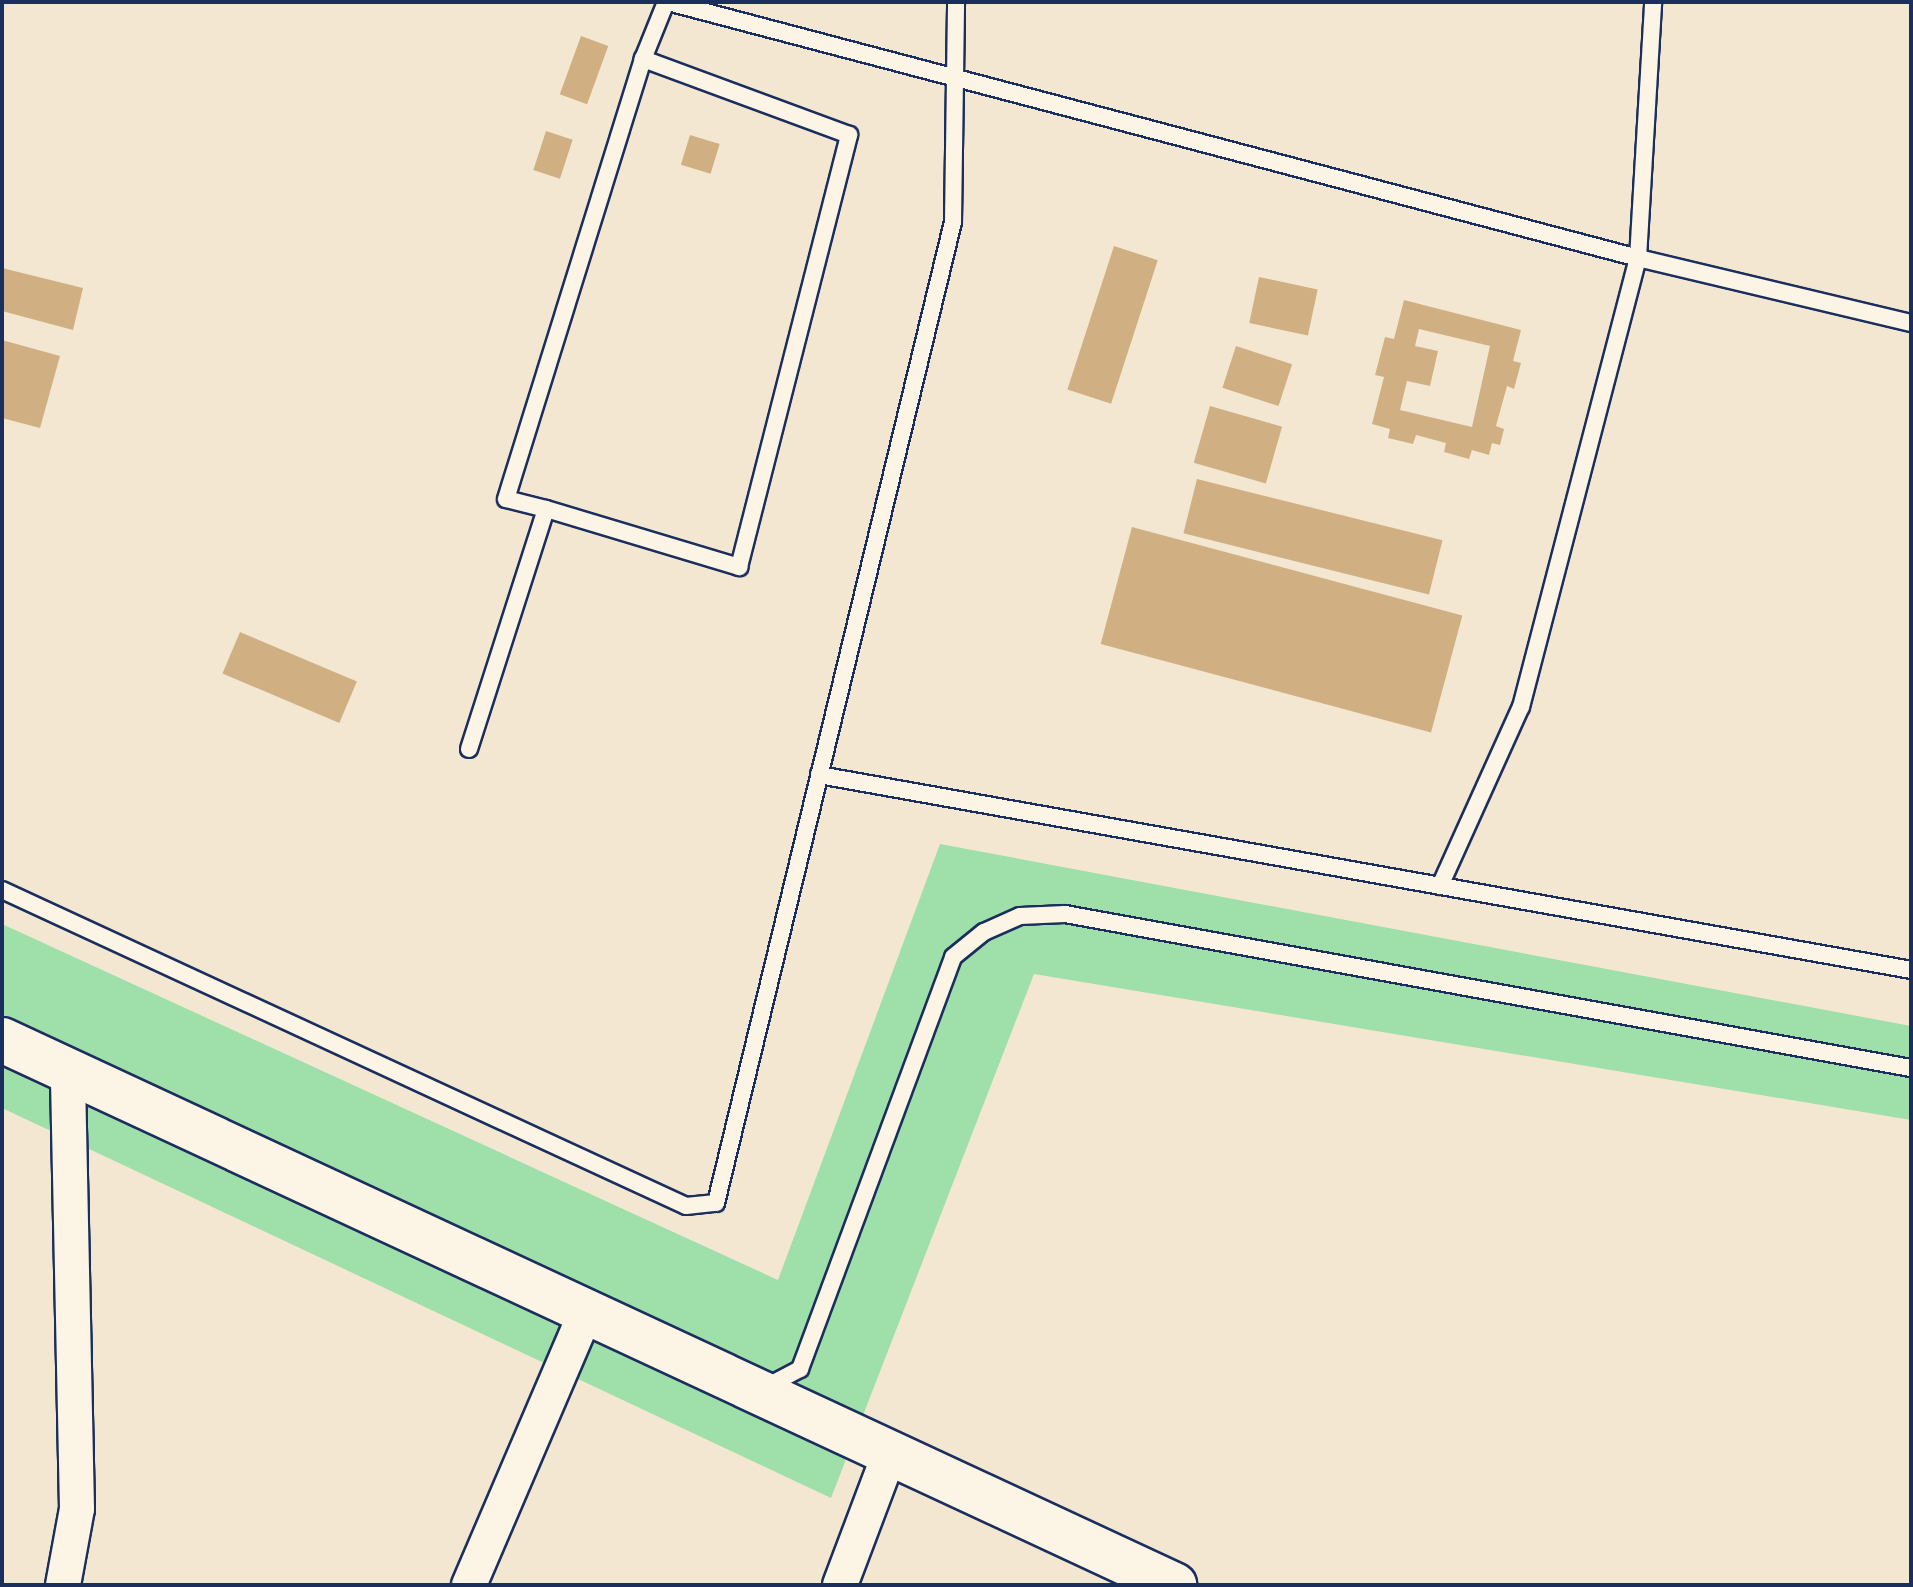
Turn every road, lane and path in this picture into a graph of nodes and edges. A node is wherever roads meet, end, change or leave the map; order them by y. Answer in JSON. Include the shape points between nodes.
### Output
{"nodes":[{"id":1,"x":667,"y":2,"type":"edge"},
{"id":2,"x":956,"y":2,"type":"edge"},
{"id":3,"x":1653,"y":2,"type":"edge"},
{"id":4,"x":643,"y":59,"type":"junction"},
{"id":5,"x":954,"y":79,"type":"junction"},
{"id":6,"x":1638,"y":258,"type":"junction"},
{"id":7,"x":1911,"y":323,"type":"edge"},
{"id":8,"x":546,"y":509,"type":"junction"},
{"id":9,"x":469,"y":749,"type":"dead end"},
{"id":10,"x":819,"y":775,"type":"junction"},
{"id":11,"x":1440,"y":886,"type":"junction"},
{"id":12,"x":2,"y":890,"type":"edge"},
{"id":13,"x":1911,"y":970,"type":"edge"},
{"id":14,"x":2,"y":1040,"type":"edge"},
{"id":15,"x":1911,"y":1068,"type":"edge"},
{"id":16,"x":68,"y":1071,"type":"junction"},
{"id":17,"x":586,"y":1312,"type":"junction"},
{"id":18,"x":757,"y":1391,"type":"junction"},
{"id":19,"x":890,"y":1453,"type":"junction"},
{"id":20,"x":63,"y":1585,"type":"edge"},
{"id":21,"x":469,"y":1585,"type":"edge"},
{"id":22,"x":840,"y":1585,"type":"edge"},
{"id":23,"x":1174,"y":1585,"type":"edge"}],
"edges":[{"from":1,"to":4,"type":"lane"},
{"from":1,"to":5,"type":"lane"},
{"from":2,"to":5,"type":"lane"},
{"from":3,"to":6,"type":"lane"},
{"from":4,"to":8,"type":"lane","via":[[506,499]]},
{"from":4,"to":8,"type":"lane","via":[[849,135],[739,567]]},
{"from":5,"to":6,"type":"lane"},
{"from":5,"to":10,"type":"lane","via":[[953,222]]},
{"from":6,"to":7,"type":"lane"},
{"from":6,"to":11,"type":"lane","via":[[1521,707]]},
{"from":8,"to":9,"type":"lane"},
{"from":10,"to":11,"type":"lane"},
{"from":10,"to":12,"type":"lane","via":[[716,1203],[686,1206]]},
{"from":11,"to":13,"type":"lane"},
{"from":14,"to":16,"type":"street"},
{"from":15,"to":18,"type":"lane","via":[[1065,914],[1020,916],[984,932],[953,957],[800,1369]]},
{"from":16,"to":17,"type":"street"},
{"from":16,"to":20,"type":"street","via":[[77,1509]]},
{"from":17,"to":18,"type":"street"},
{"from":17,"to":21,"type":"street"},
{"from":18,"to":19,"type":"street"},
{"from":19,"to":22,"type":"street"},
{"from":19,"to":23,"type":"street"}]}
